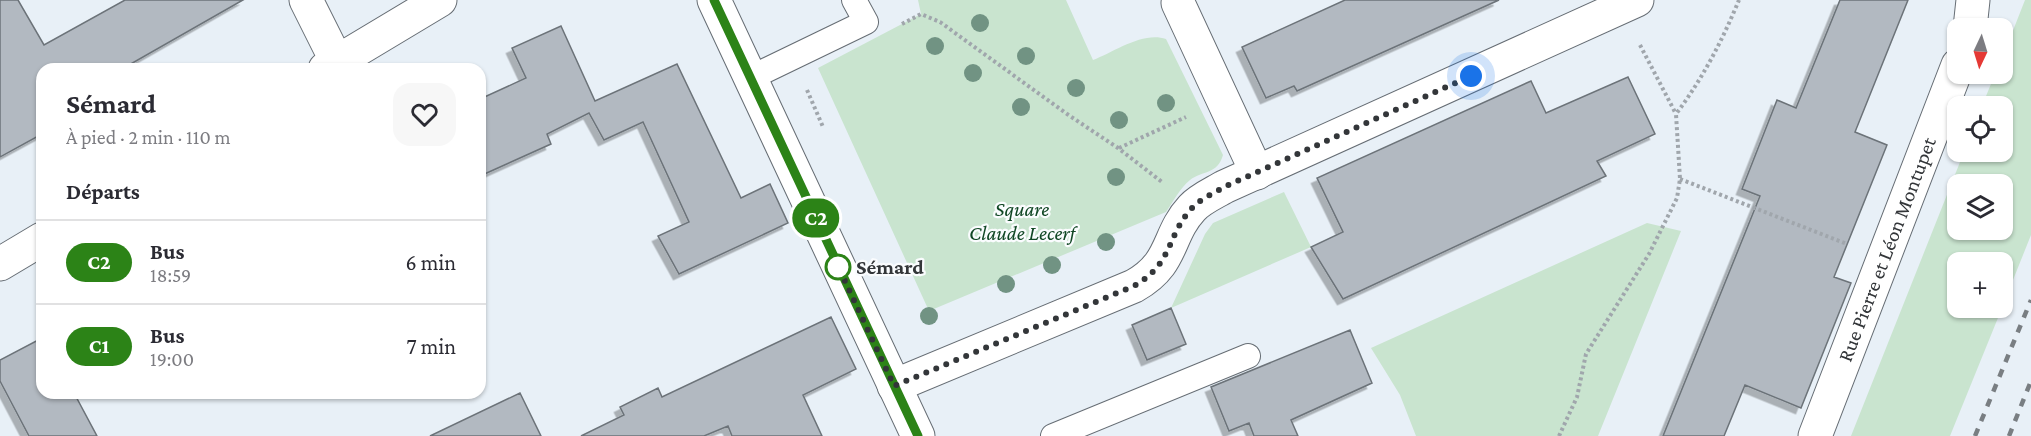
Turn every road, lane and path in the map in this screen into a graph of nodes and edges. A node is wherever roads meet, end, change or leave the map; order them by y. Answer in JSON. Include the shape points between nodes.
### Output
{"nodes":[{"id":1,"x":306,"y":0,"type":"edge"},
{"id":2,"x":440,"y":0,"type":"edge"},
{"id":3,"x":714,"y":0,"type":"edge"},
{"id":4,"x":854,"y":0,"type":"edge"},
{"id":5,"x":1739,"y":0,"type":"edge"},
{"id":6,"x":1973,"y":0,"type":"edge"},
{"id":7,"x":1178,"y":3,"type":"dead end"},
{"id":8,"x":1629,"y":4,"type":"edge"},
{"id":9,"x":1971,"y":18,"type":"edge"},
{"id":10,"x":900,"y":24,"type":"dead end"},
{"id":11,"x":330,"y":63,"type":"edge"},
{"id":12,"x":334,"y":63,"type":"edge"},
{"id":13,"x":750,"y":78,"type":"junction"},
{"id":14,"x":1951,"y":84,"type":"edge"},
{"id":15,"x":1223,"y":100,"type":"junction"},
{"id":16,"x":1676,"y":114,"type":"junction"},
{"id":17,"x":1118,"y":148,"type":"junction"},
{"id":18,"x":1257,"y":173,"type":"junction"},
{"id":19,"x":1680,"y":178,"type":"junction"},
{"id":20,"x":1192,"y":208,"type":"junction"},
{"id":21,"x":36,"y":243,"type":"edge"},
{"id":22,"x":1884,"y":258,"type":"junction"},
{"id":23,"x":0,"y":264,"type":"edge"},
{"id":24,"x":1248,"y":356,"type":"dead end"},
{"id":25,"x":894,"y":386,"type":"junction"},
{"id":26,"x":918,"y":436,"type":"edge"},
{"id":27,"x":1053,"y":436,"type":"edge"},
{"id":28,"x":1559,"y":436,"type":"edge"},
{"id":29,"x":1815,"y":436,"type":"edge"}],
"edges":[{"from":1,"to":11,"type":"street"},
{"from":2,"to":12,"type":"street"},
{"from":3,"to":13,"type":"street"},
{"from":4,"to":13,"type":"lane","via":[[866,22]]},
{"from":5,"to":16,"type":"path","via":[[1720,45]]},
{"from":6,"to":9,"type":"street"},
{"from":7,"to":15,"type":"street"},
{"from":8,"to":16,"type":"path"},
{"from":8,"to":18,"type":"street"},
{"from":10,"to":17,"type":"path","via":[[921,14],[940,22]]},
{"from":13,"to":25,"type":"street"},
{"from":14,"to":22,"type":"street","name":"Rue Pierre et Léon Montupet"},
{"from":15,"to":17,"type":"path"},
{"from":15,"to":18,"type":"street"},
{"from":16,"to":19,"type":"path"},
{"from":17,"to":20,"type":"path"},
{"from":18,"to":20,"type":"street","via":[[1224,187]]},
{"from":19,"to":22,"type":"path"},
{"from":19,"to":28,"type":"path","via":[[1677,198],[1664,226],[1586,354],[1577,398]]},
{"from":20,"to":25,"type":"street","via":[[1162,264],[1150,277]]},
{"from":21,"to":23,"type":"street"},
{"from":22,"to":29,"type":"street","name":"Rue Pierre et Léon Montupet"},
{"from":24,"to":27,"type":"lane"},
{"from":25,"to":26,"type":"street"}]}
